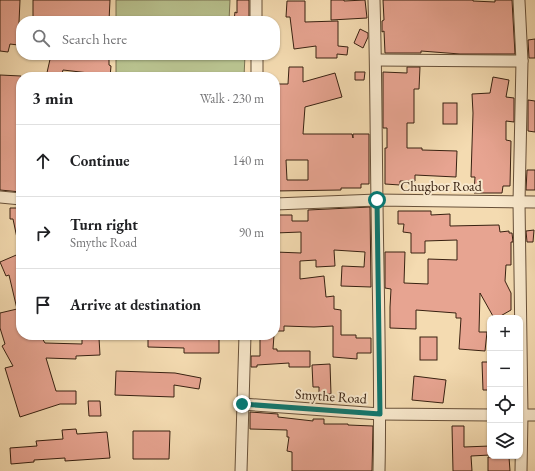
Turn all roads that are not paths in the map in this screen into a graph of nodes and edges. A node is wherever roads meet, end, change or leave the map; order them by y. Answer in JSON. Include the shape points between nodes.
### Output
{"nodes":[{"id":1,"x":256,"y":0,"type":"edge"},
{"id":2,"x":374,"y":0,"type":"edge"},
{"id":3,"x":519,"y":1,"type":"dead end"},
{"id":4,"x":256,"y":16,"type":"edge"},
{"id":5,"x":257,"y":60,"type":"edge"},
{"id":6,"x":376,"y":60,"type":"junction"},
{"id":7,"x":522,"y":61,"type":"junction"},
{"id":8,"x":257,"y":72,"type":"edge"},
{"id":9,"x":0,"y":197,"type":"edge"},
{"id":10,"x":16,"y":199,"type":"edge"},
{"id":11,"x":377,"y":200,"type":"junction"},
{"id":12,"x":519,"y":202,"type":"junction"},
{"id":13,"x":535,"y":202,"type":"edge"},
{"id":14,"x":280,"y":204,"type":"edge"},
{"id":15,"x":245,"y":340,"type":"edge"},
{"id":16,"x":521,"y":387,"type":"edge"},
{"id":17,"x":242,"y":404,"type":"junction"},
{"id":18,"x":380,"y":414,"type":"junction"},
{"id":19,"x":487,"y":415,"type":"edge"},
{"id":20,"x":523,"y":415,"type":"edge"},
{"id":21,"x":535,"y":415,"type":"edge"},
{"id":22,"x":521,"y":423,"type":"edge"},
{"id":23,"x":241,"y":471,"type":"edge"},
{"id":24,"x":379,"y":471,"type":"edge"},
{"id":25,"x":521,"y":471,"type":"edge"}],
"edges":[{"from":1,"to":4,"type":"street"},
{"from":2,"to":6,"type":"street"},
{"from":3,"to":7,"type":"street"},
{"from":5,"to":8,"type":"street"},
{"from":6,"to":7,"type":"street"},
{"from":6,"to":11,"type":"street"},
{"from":7,"to":12,"type":"street"},
{"from":9,"to":10,"type":"street"},
{"from":11,"to":12,"type":"street","name":"Chugbor Road"},
{"from":11,"to":14,"type":"street","name":"Chugbor Road"},
{"from":11,"to":18,"type":"street"},
{"from":12,"to":13,"type":"street","name":"Chugbor Road"},
{"from":12,"to":16,"type":"street"},
{"from":15,"to":17,"type":"street"},
{"from":17,"to":18,"type":"street","name":"Smythe Road"},
{"from":17,"to":23,"type":"street"},
{"from":18,"to":19,"type":"street","name":"Smythe Road"},
{"from":18,"to":24,"type":"street"},
{"from":20,"to":21,"type":"street"},
{"from":22,"to":25,"type":"street"}]}
